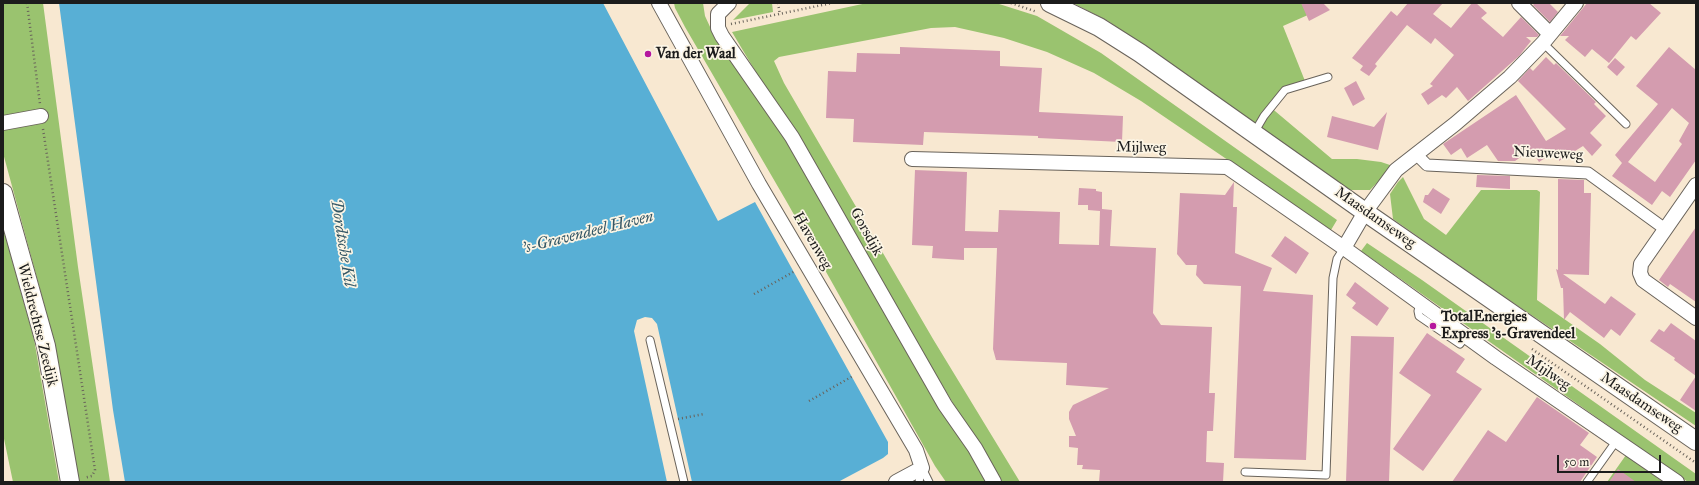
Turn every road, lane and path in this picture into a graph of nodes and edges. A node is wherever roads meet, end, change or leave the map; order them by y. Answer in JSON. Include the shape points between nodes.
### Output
{"nodes":[{"id":1,"x":27,"y":3,"type":"edge"},
{"id":2,"x":659,"y":3,"type":"edge"},
{"id":3,"x":729,"y":3,"type":"edge"},
{"id":4,"x":778,"y":3,"type":"edge"},
{"id":5,"x":832,"y":3,"type":"edge"},
{"id":6,"x":1050,"y":3,"type":"edge"},
{"id":7,"x":1519,"y":3,"type":"edge"},
{"id":8,"x":1576,"y":3,"type":"edge"},
{"id":9,"x":780,"y":15,"type":"junction"},
{"id":10,"x":718,"y":28,"type":"junction"},
{"id":11,"x":1547,"y":39,"type":"junction"},
{"id":12,"x":1328,"y":77,"type":"dead end"},
{"id":13,"x":41,"y":116,"type":"junction"},
{"id":14,"x":3,"y":123,"type":"edge"},
{"id":15,"x":1626,"y":124,"type":"dead end"},
{"id":16,"x":1254,"y":133,"type":"junction"},
{"id":17,"x":1416,"y":154,"type":"junction"},
{"id":18,"x":912,"y":159,"type":"dead end"},
{"id":19,"x":1695,"y":189,"type":"edge"},
{"id":20,"x":3,"y":193,"type":"edge"},
{"id":21,"x":1365,"y":212,"type":"junction"},
{"id":22,"x":1665,"y":229,"type":"junction"},
{"id":23,"x":1344,"y":248,"type":"junction"},
{"id":24,"x":795,"y":271,"type":"dead end"},
{"id":25,"x":754,"y":294,"type":"dead end"},
{"id":26,"x":1696,"y":318,"type":"edge"},
{"id":27,"x":650,"y":340,"type":"dead end"},
{"id":28,"x":853,"y":376,"type":"dead end"},
{"id":29,"x":809,"y":401,"type":"dead end"},
{"id":30,"x":704,"y":414,"type":"dead end"},
{"id":31,"x":672,"y":421,"type":"dead end"},
{"id":32,"x":1617,"y":440,"type":"junction"},
{"id":33,"x":1696,"y":441,"type":"edge"},
{"id":34,"x":922,"y":468,"type":"junction"},
{"id":35,"x":1245,"y":472,"type":"dead end"},
{"id":36,"x":70,"y":481,"type":"edge"},
{"id":37,"x":684,"y":482,"type":"edge"},
{"id":38,"x":896,"y":482,"type":"edge"},
{"id":39,"x":919,"y":482,"type":"edge"},
{"id":40,"x":929,"y":482,"type":"edge"},
{"id":41,"x":994,"y":482,"type":"edge"},
{"id":42,"x":1587,"y":482,"type":"edge"},
{"id":43,"x":1677,"y":482,"type":"edge"}],
"edges":[{"from":1,"to":13,"type":"path"},
{"from":2,"to":34,"type":"street","name":"Havenweg","via":[[763,191],[916,450]]},
{"from":3,"to":10,"type":"street","via":[[718,14]]},
{"from":4,"to":9,"type":"path"},
{"from":5,"to":9,"type":"path"},
{"from":6,"to":16,"type":"street","name":"Maasdamseweg","via":[[1119,39]]},
{"from":7,"to":11,"type":"street"},
{"from":8,"to":11,"type":"street"},
{"from":9,"to":10,"type":"path"},
{"from":10,"to":41,"type":"street","name":"Gorsdijk","via":[[792,137],[945,405],[975,448]]},
{"from":11,"to":15,"type":"lane"},
{"from":11,"to":17,"type":"street","via":[[1510,77]]},
{"from":12,"to":16,"type":"lane","via":[[1285,90]]},
{"from":13,"to":14,"type":"street"},
{"from":13,"to":36,"type":"path","via":[[95,470],[90,478]]},
{"from":16,"to":21,"type":"street","name":"Maasdamseweg"},
{"from":17,"to":21,"type":"street","via":[[1394,173]]},
{"from":17,"to":22,"type":"street","name":"Nieuweweg","via":[[1427,166],[1588,173]]},
{"from":18,"to":23,"type":"street","name":"Mijlweg","via":[[1227,167]]},
{"from":19,"to":22,"type":"street"},
{"from":20,"to":36,"type":"street","name":"Wieldrechtse Zeedijk","via":[[46,346]]},
{"from":21,"to":23,"type":"street"},
{"from":21,"to":33,"type":"street","name":"Maasdamseweg"},
{"from":22,"to":26,"type":"street","via":[[1641,264],[1640,273],[1643,280]]},
{"from":23,"to":32,"type":"street","name":"Mijlweg"},
{"from":23,"to":35,"type":"lane","via":[[1337,259],[1333,278],[1326,475]]},
{"from":24,"to":25,"type":"path"},
{"from":27,"to":37,"type":"lane"},
{"from":28,"to":29,"type":"path"},
{"from":30,"to":31,"type":"path"},
{"from":32,"to":42,"type":"lane"},
{"from":32,"to":43,"type":"street","name":"Mijlweg"},
{"from":34,"to":38,"type":"street"},
{"from":34,"to":39,"type":"lane"},
{"from":34,"to":40,"type":"lane"}]}
